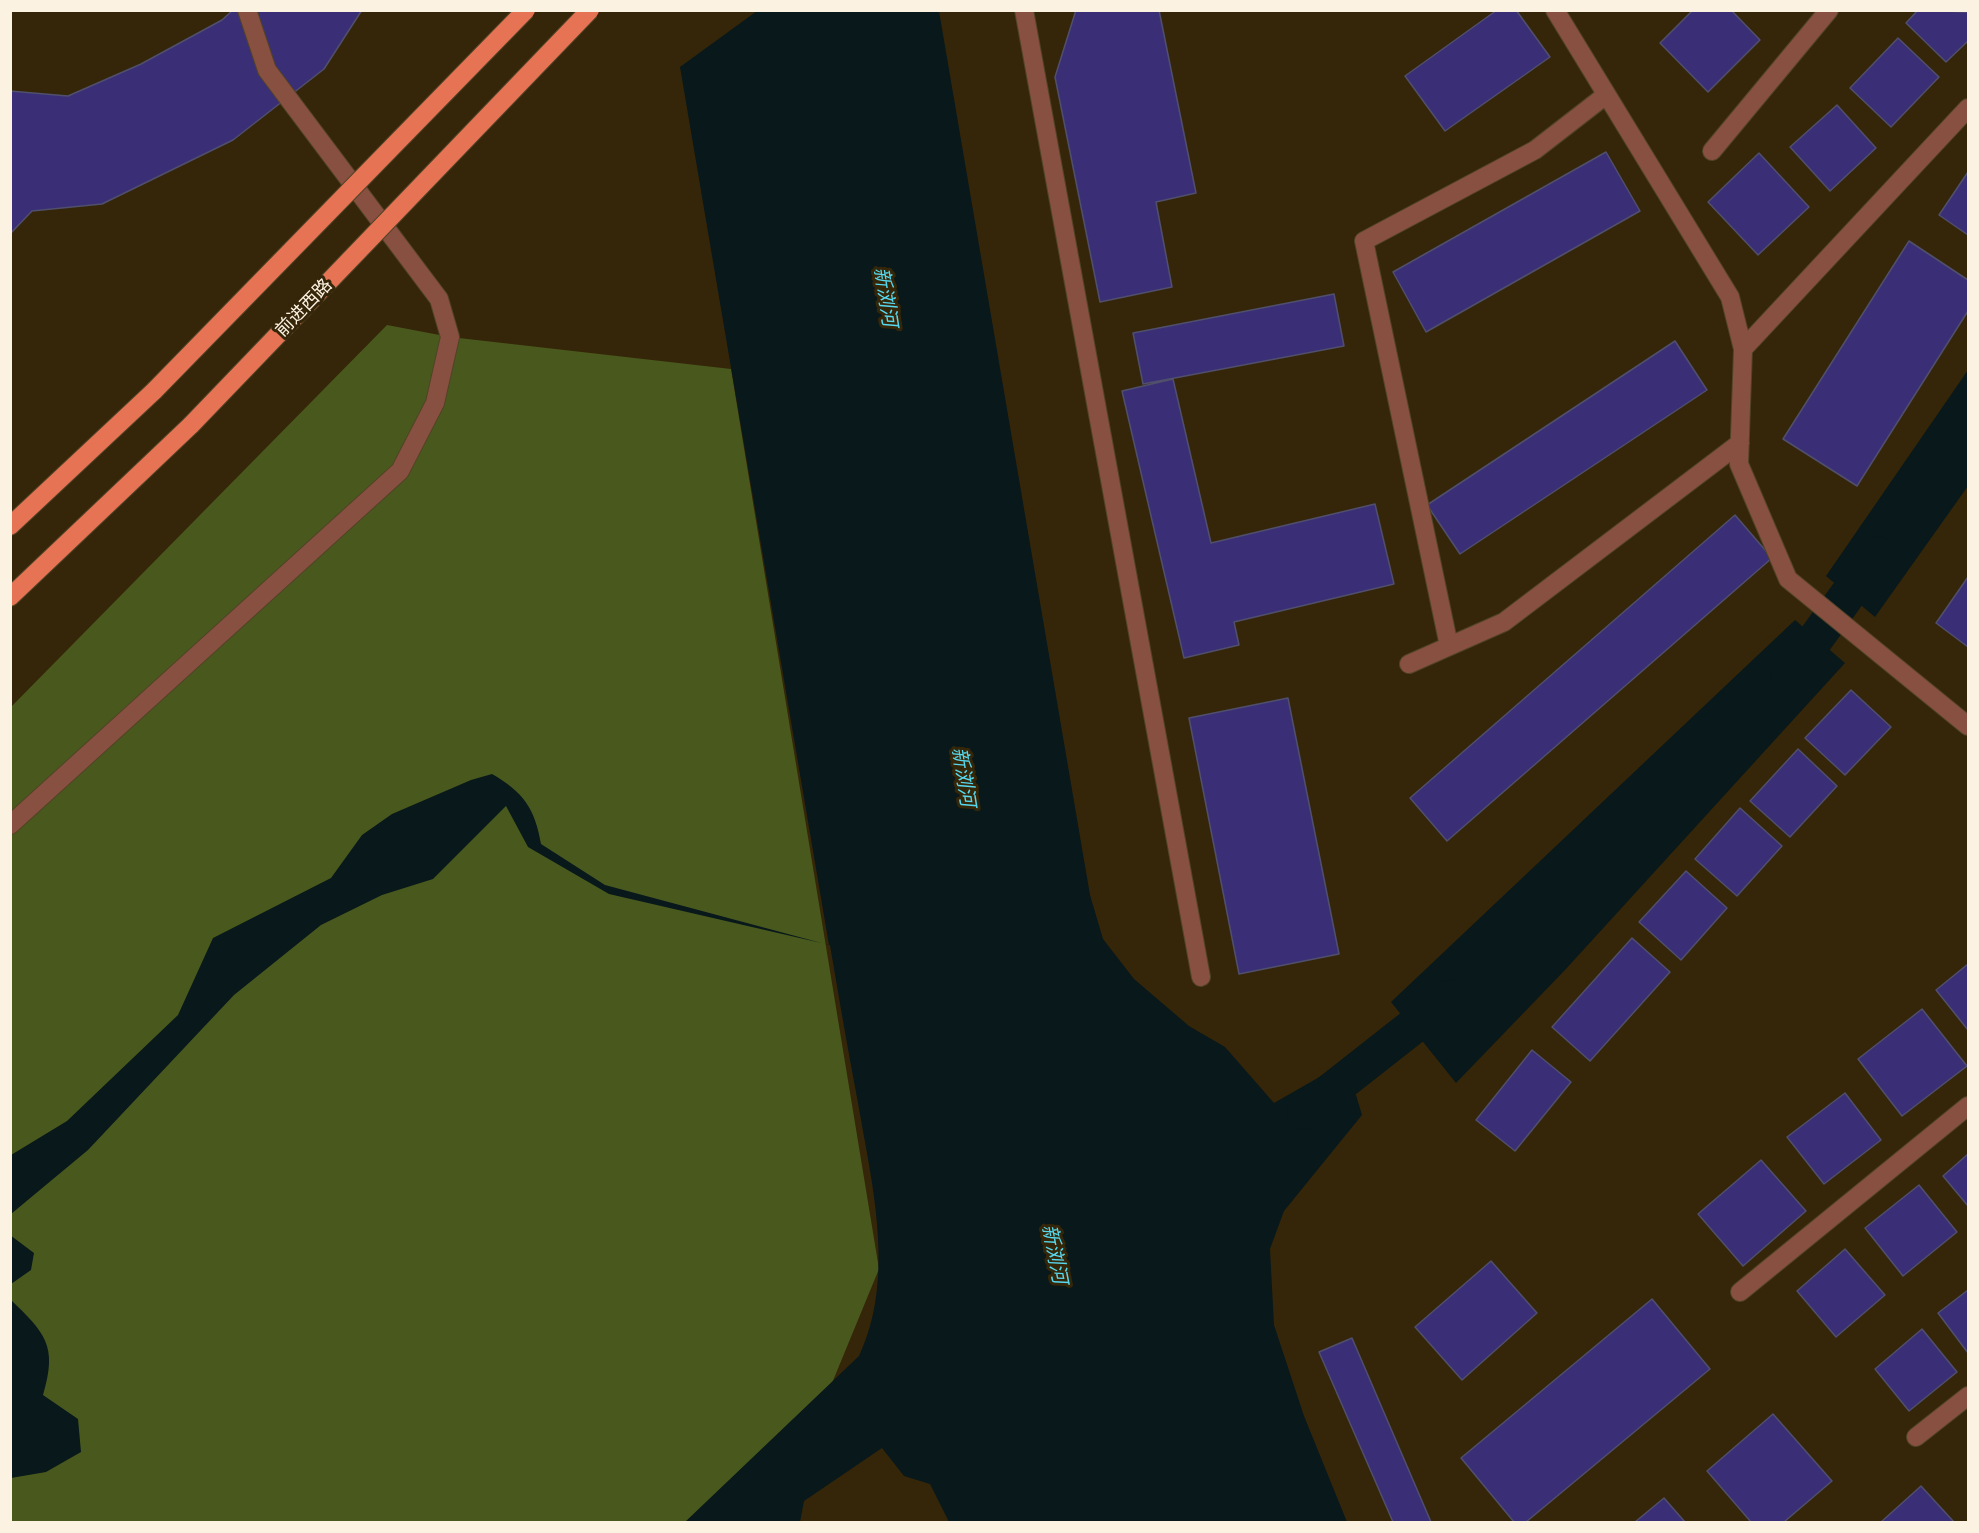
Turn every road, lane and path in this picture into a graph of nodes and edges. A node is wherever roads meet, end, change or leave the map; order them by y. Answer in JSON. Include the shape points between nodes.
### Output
{"nodes":[{"id":1,"x":247,"y":10,"type":"edge"},
{"id":2,"x":525,"y":10,"type":"edge"},
{"id":3,"x":590,"y":10,"type":"edge"},
{"id":4,"x":1024,"y":10,"type":"edge"},
{"id":5,"x":1555,"y":10,"type":"edge"},
{"id":6,"x":1829,"y":10,"type":"edge"},
{"id":7,"x":1606,"y":94,"type":"junction"},
{"id":8,"x":1968,"y":108,"type":"edge"},
{"id":9,"x":1712,"y":151,"type":"dead end"},
{"id":10,"x":1743,"y":350,"type":"junction"},
{"id":11,"x":1740,"y":443,"type":"junction"},
{"id":12,"x":10,"y":526,"type":"edge"},
{"id":13,"x":10,"y":597,"type":"edge"},
{"id":14,"x":1449,"y":646,"type":"junction"},
{"id":15,"x":1409,"y":664,"type":"dead end"},
{"id":16,"x":1968,"y":726,"type":"edge"},
{"id":17,"x":10,"y":825,"type":"edge"},
{"id":18,"x":1201,"y":977,"type":"dead end"},
{"id":19,"x":1968,"y":1106,"type":"edge"},
{"id":20,"x":1740,"y":1292,"type":"dead end"},
{"id":21,"x":1968,"y":1396,"type":"edge"},
{"id":22,"x":1916,"y":1437,"type":"dead end"}],
"edges":[{"from":1,"to":17,"type":"street","via":[[267,70],[439,299],[450,337],[435,403],[400,471]]},
{"from":2,"to":12,"type":"main road","bridge":true,"via":[[154,391]]},
{"from":3,"to":13,"type":"main road","name":"前进西路","bridge":true,"via":[[191,425]]},
{"from":4,"to":18,"type":"street"},
{"from":5,"to":7,"type":"street"},
{"from":6,"to":9,"type":"street"},
{"from":7,"to":10,"type":"street","via":[[1730,297]]},
{"from":7,"to":14,"type":"street","via":[[1535,150],[1364,241]]},
{"from":8,"to":10,"type":"street"},
{"from":10,"to":11,"type":"street"},
{"from":11,"to":14,"type":"street","via":[[1504,622]]},
{"from":11,"to":16,"type":"street","via":[[1739,464],[1788,579]]},
{"from":14,"to":15,"type":"street"},
{"from":19,"to":20,"type":"street"},
{"from":21,"to":22,"type":"street"}]}
